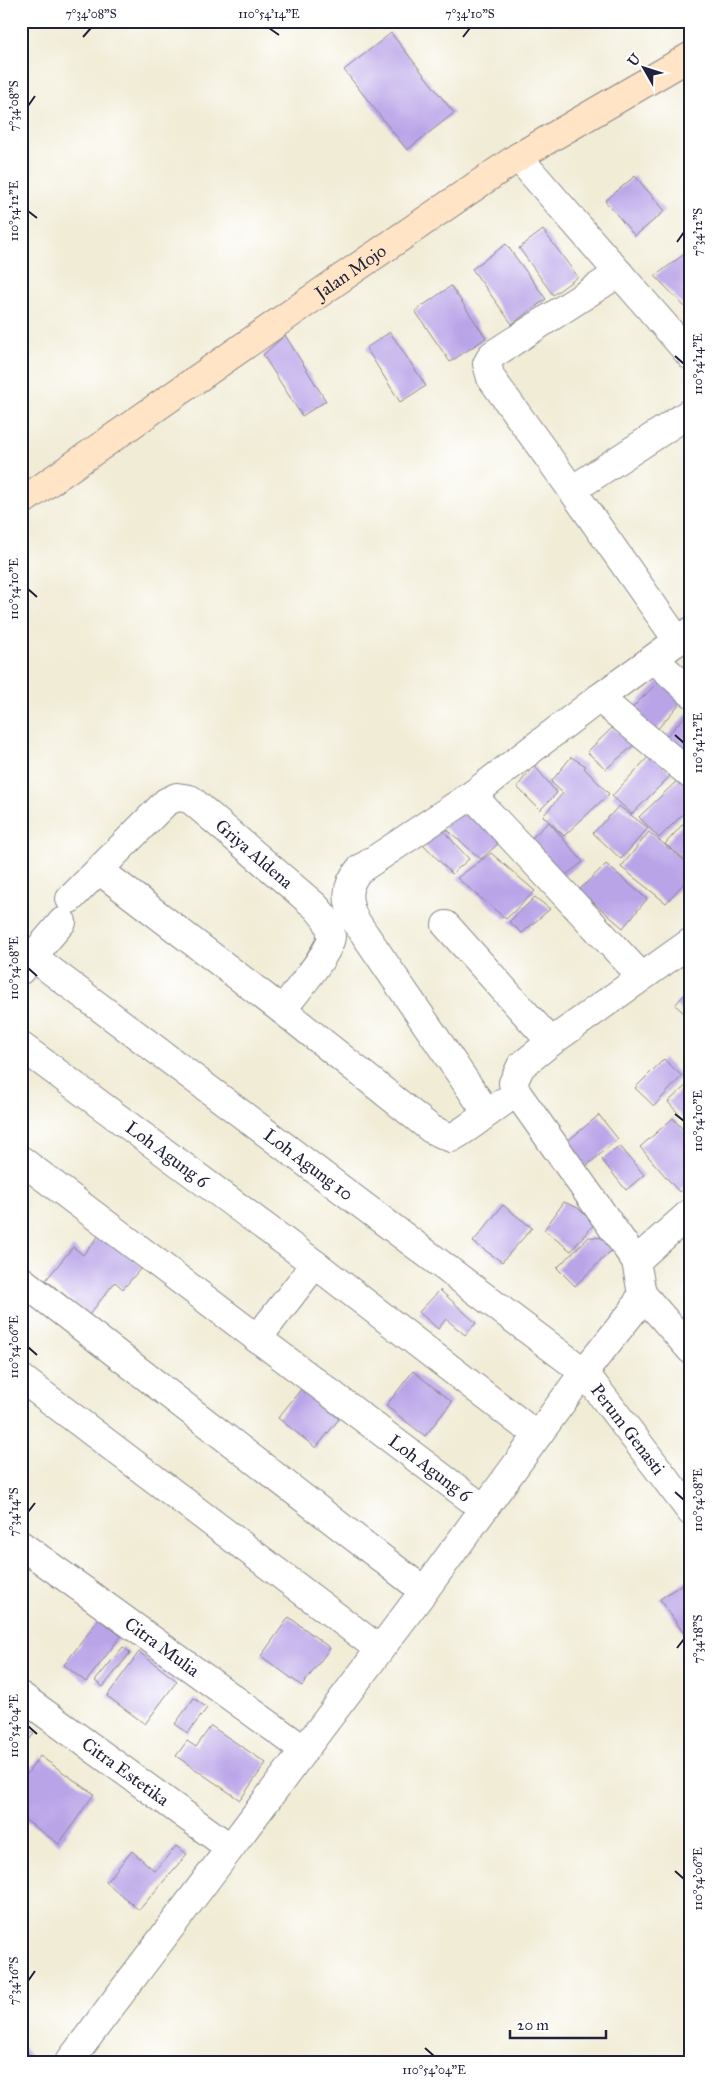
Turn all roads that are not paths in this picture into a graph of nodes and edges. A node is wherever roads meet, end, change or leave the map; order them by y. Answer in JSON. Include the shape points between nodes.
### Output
{"nodes":[{"id":1,"x":691,"y":56,"type":"edge"},
{"id":2,"x":518,"y":156,"type":"junction"},
{"id":3,"x":619,"y":273,"type":"junction"},
{"id":4,"x":691,"y":356,"type":"edge"},
{"id":5,"x":691,"y":412,"type":"edge"},
{"id":6,"x":572,"y":490,"type":"junction"},
{"id":7,"x":21,"y":502,"type":"edge"},
{"id":8,"x":684,"y":636,"type":"edge"},
{"id":9,"x":654,"y":659,"type":"junction"},
{"id":10,"x":691,"y":693,"type":"edge"},
{"id":11,"x":598,"y":698,"type":"junction"},
{"id":12,"x":691,"y":775,"type":"edge"},
{"id":13,"x":472,"y":795,"type":"junction"},
{"id":14,"x":99,"y":870,"type":"junction"},
{"id":15,"x":446,"y":925,"type":"dead end"},
{"id":16,"x":691,"y":942,"type":"edge"},
{"id":17,"x":27,"y":963,"type":"edge"},
{"id":18,"x":641,"y":976,"type":"junction"},
{"id":19,"x":282,"y":1010,"type":"junction"},
{"id":20,"x":551,"y":1042,"type":"junction"},
{"id":21,"x":21,"y":1046,"type":"edge"},
{"id":22,"x":517,"y":1093,"type":"junction"},
{"id":23,"x":487,"y":1113,"type":"junction"},
{"id":24,"x":21,"y":1160,"type":"edge"},
{"id":25,"x":691,"y":1212,"type":"edge"},
{"id":26,"x":636,"y":1261,"type":"junction"},
{"id":27,"x":315,"y":1264,"type":"junction"},
{"id":28,"x":21,"y":1280,"type":"edge"},
{"id":29,"x":642,"y":1294,"type":"junction"},
{"id":30,"x":257,"y":1339,"type":"junction"},
{"id":31,"x":691,"y":1350,"type":"edge"},
{"id":32,"x":584,"y":1372,"type":"junction"},
{"id":33,"x":21,"y":1378,"type":"edge"},
{"id":34,"x":522,"y":1424,"type":"dead end"},
{"id":35,"x":484,"y":1509,"type":"junction"},
{"id":36,"x":691,"y":1512,"type":"edge"},
{"id":37,"x":21,"y":1545,"type":"edge"},
{"id":38,"x":424,"y":1591,"type":"junction"},
{"id":39,"x":379,"y":1648,"type":"junction"},
{"id":40,"x":21,"y":1696,"type":"edge"},
{"id":41,"x":303,"y":1749,"type":"junction"},
{"id":42,"x":229,"y":1847,"type":"junction"},
{"id":43,"x":69,"y":2062,"type":"edge"}],
"edges":[{"from":1,"to":2,"type":"street","name":"Jalan Mojo"},
{"from":2,"to":3,"type":"street"},
{"from":2,"to":7,"type":"street","name":"Jalan Mojo"},
{"from":3,"to":4,"type":"street"},
{"from":3,"to":6,"type":"street","via":[[492,355],[486,364],[499,392]]},
{"from":5,"to":6,"type":"street"},
{"from":6,"to":8,"type":"street"},
{"from":8,"to":9,"type":"street"},
{"from":9,"to":10,"type":"street"},
{"from":9,"to":11,"type":"street"},
{"from":11,"to":12,"type":"street"},
{"from":11,"to":13,"type":"street"},
{"from":13,"to":18,"type":"street"},
{"from":13,"to":23,"type":"street","via":[[360,870],[352,878],[348,892],[349,907],[355,920]]},
{"from":14,"to":17,"type":"street","name":"Griya Aldena"},
{"from":14,"to":19,"type":"street"},
{"from":14,"to":19,"type":"street","name":"Griya Aldena","via":[[166,802],[178,797],[190,799],[315,906],[328,922],[332,938],[324,954]]},
{"from":15,"to":20,"type":"street"},
{"from":16,"to":18,"type":"street"},
{"from":17,"to":32,"type":"street","name":"Loh Agung 10"},
{"from":18,"to":20,"type":"street"},
{"from":19,"to":23,"type":"street","via":[[431,1129],[451,1138]]},
{"from":20,"to":22,"type":"street","via":[[522,1066],[513,1083]]},
{"from":21,"to":27,"type":"street","name":"Loh Agung 6"},
{"from":22,"to":23,"type":"street"},
{"from":22,"to":26,"type":"street"},
{"from":24,"to":30,"type":"street","name":"Loh Agung 6"},
{"from":25,"to":26,"type":"street"},
{"from":26,"to":29,"type":"street"},
{"from":27,"to":30,"type":"street"},
{"from":27,"to":34,"type":"street","name":"Loh Agung 6"},
{"from":28,"to":38,"type":"street"},
{"from":29,"to":31,"type":"street"},
{"from":29,"to":32,"type":"street","via":[[634,1311]]},
{"from":30,"to":35,"type":"street","name":"Loh Agung 6"},
{"from":32,"to":35,"type":"street"},
{"from":32,"to":36,"type":"street","name":"Perum Genasti"},
{"from":33,"to":39,"type":"street"},
{"from":35,"to":38,"type":"street"},
{"from":37,"to":41,"type":"street","name":"Citra Mulia"},
{"from":38,"to":39,"type":"street"},
{"from":39,"to":41,"type":"street"},
{"from":40,"to":42,"type":"street","name":"Citra Estetika"},
{"from":41,"to":42,"type":"street"},
{"from":42,"to":43,"type":"street"}]}
